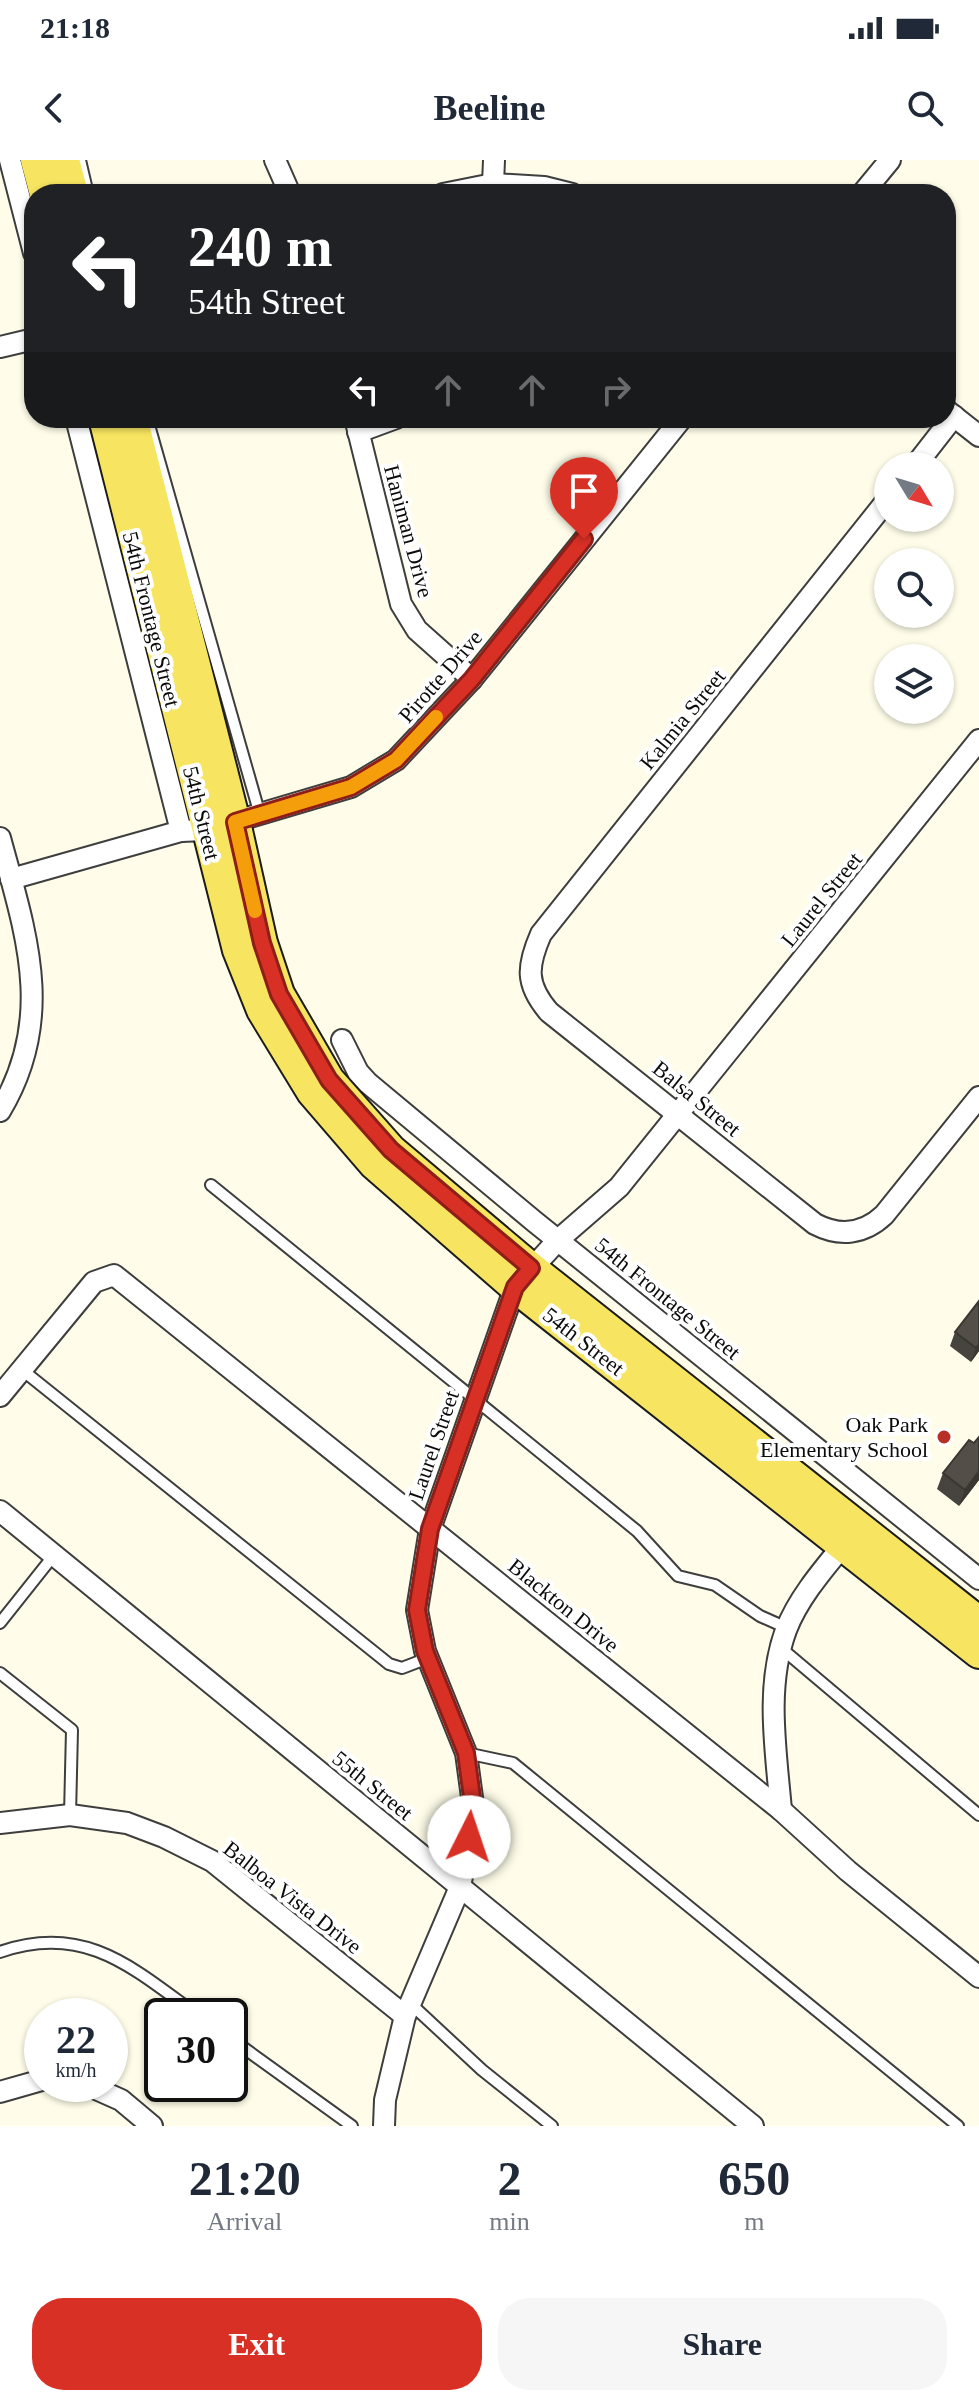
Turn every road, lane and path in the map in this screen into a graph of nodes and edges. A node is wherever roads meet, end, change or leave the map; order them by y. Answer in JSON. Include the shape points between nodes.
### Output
{"nodes":[{"id":1,"x":10,"y":160,"type":"edge"},
{"id":2,"x":36,"y":160,"type":"edge"},
{"id":3,"x":64,"y":160,"type":"edge"},
{"id":4,"x":80,"y":160,"type":"edge"},
{"id":5,"x":275,"y":160,"type":"edge"},
{"id":6,"x":494,"y":160,"type":"edge"},
{"id":7,"x":890,"y":160,"type":"edge"},
{"id":8,"x":42,"y":184,"type":"edge"},
{"id":9,"x":70,"y":184,"type":"edge"},
{"id":10,"x":86,"y":184,"type":"edge"},
{"id":11,"x":286,"y":184,"type":"edge"},
{"id":12,"x":493,"y":184,"type":"edge"},
{"id":13,"x":870,"y":184,"type":"edge"},
{"id":14,"x":24,"y":214,"type":"edge"},
{"id":15,"x":24,"y":341,"type":"edge"},
{"id":16,"x":0,"y":347,"type":"edge"},
{"id":17,"x":956,"y":418,"type":"edge"},
{"id":18,"x":79,"y":428,"type":"edge"},
{"id":19,"x":106,"y":428,"type":"edge"},
{"id":20,"x":135,"y":428,"type":"edge"},
{"id":21,"x":150,"y":428,"type":"edge"},
{"id":22,"x":358,"y":428,"type":"edge"},
{"id":23,"x":674,"y":428,"type":"edge"},
{"id":24,"x":940,"y":428,"type":"edge"},
{"id":25,"x":979,"y":436,"type":"edge"},
{"id":26,"x":924,"y":452,"type":"edge"},
{"id":27,"x":874,"y":517,"type":"edge"},
{"id":28,"x":472,"y":679,"type":"junction"},
{"id":29,"x":979,"y":740,"type":"edge"},
{"id":30,"x":247,"y":818,"type":"junction"},
{"id":31,"x":193,"y":830,"type":"junction"},
{"id":32,"x":0,"y":838,"type":"edge"},
{"id":33,"x":11,"y":879,"type":"junction"},
{"id":34,"x":530,"y":976,"type":"joint"},
{"id":35,"x":342,"y":1040,"type":"dead end"},
{"id":36,"x":979,"y":1097,"type":"edge"},
{"id":37,"x":0,"y":1111,"type":"edge"},
{"id":38,"x":679,"y":1115,"type":"junction"},
{"id":39,"x":211,"y":1185,"type":"dead end"},
{"id":40,"x":558,"y":1240,"type":"junction"},
{"id":41,"x":523,"y":1277,"type":"junction"},
{"id":42,"x":21,"y":1369,"type":"junction"},
{"id":43,"x":0,"y":1396,"type":"edge"},
{"id":44,"x":474,"y":1399,"type":"junction"},
{"id":45,"x":0,"y":1511,"type":"edge"},
{"id":46,"x":430,"y":1529,"type":"junction"},
{"id":47,"x":852,"y":1535,"type":"junction"},
{"id":48,"x":54,"y":1555,"type":"junction"},
{"id":49,"x":979,"y":1579,"type":"edge"},
{"id":50,"x":979,"y":1622,"type":"edge"},
{"id":51,"x":0,"y":1623,"type":"edge"},
{"id":52,"x":784,"y":1638,"type":"junction"},
{"id":53,"x":979,"y":1653,"type":"edge"},
{"id":54,"x":428,"y":1658,"type":"junction"},
{"id":55,"x":0,"y":1673,"type":"edge"},
{"id":56,"x":466,"y":1753,"type":"junction"},
{"id":57,"x":781,"y":1810,"type":"junction"},
{"id":58,"x":70,"y":1815,"type":"junction"},
{"id":59,"x":979,"y":1815,"type":"edge"},
{"id":60,"x":0,"y":1823,"type":"edge"},
{"id":61,"x":460,"y":1887,"type":"junction"},
{"id":62,"x":0,"y":1952,"type":"edge"},
{"id":63,"x":979,"y":1977,"type":"edge"},
{"id":64,"x":174,"y":1998,"type":"edge"},
{"id":65,"x":408,"y":2011,"type":"junction"},
{"id":66,"x":248,"y":2051,"type":"edge"},
{"id":67,"x":24,"y":2085,"type":"edge"},
{"id":68,"x":0,"y":2092,"type":"edge"},
{"id":69,"x":123,"y":2102,"type":"edge"},
{"id":70,"x":152,"y":2126,"type":"edge"},
{"id":71,"x":352,"y":2126,"type":"edge"},
{"id":72,"x":384,"y":2126,"type":"edge"},
{"id":73,"x":552,"y":2126,"type":"edge"},
{"id":74,"x":753,"y":2126,"type":"edge"},
{"id":75,"x":958,"y":2126,"type":"edge"}],
"edges":[{"from":1,"to":14,"type":"street"},
{"from":2,"to":8,"type":"main road"},
{"from":3,"to":9,"type":"main road"},
{"from":4,"to":10,"type":"lane"},
{"from":5,"to":11,"type":"street"},
{"from":6,"to":12,"type":"street"},
{"from":7,"to":13,"type":"street"},
{"from":15,"to":16,"type":"street"},
{"from":17,"to":25,"type":"street"},
{"from":18,"to":31,"type":"street","name":"54th Frontage Street"},
{"from":19,"to":31,"type":"main road","name":"54th Street"},
{"from":20,"to":30,"type":"main road","name":"54th Street"},
{"from":21,"to":30,"type":"lane"},
{"from":22,"to":28,"type":"street","name":"Haniman Drive","via":[[401,604],[417,630]]},
{"from":23,"to":28,"type":"street","name":"Pirotte Drive"},
{"from":24,"to":26,"type":"street"},
{"from":27,"to":34,"type":"street","name":"Kalmia Street","via":[[541,934]]},
{"from":28,"to":30,"type":"street","name":"Pirotte Drive","via":[[396,760],[351,787]]},
{"from":29,"to":38,"type":"street","name":"Laurel Street"},
{"from":30,"to":31,"type":"street","name":"Pirotte Drive"},
{"from":30,"to":41,"type":"main road","name":"54th Street","via":[[262,943],[279,994],[329,1080],[391,1150]]},
{"from":31,"to":33,"type":"street","name":"Pirotte Drive"},
{"from":31,"to":41,"type":"main road","name":"54th Street","via":[[262,1010],[312,1092],[374,1164]]},
{"from":32,"to":33,"type":"street"},
{"from":33,"to":37,"type":"street","via":[[33,975],[33,1009],[20,1067]]},
{"from":34,"to":38,"type":"street","name":"Balsa Street","via":[[549,1012]]},
{"from":35,"to":40,"type":"street","name":"54th Frontage Street","via":[[368,1083]]},
{"from":36,"to":38,"type":"street","name":"Balsa Street","via":[[884,1215],[854,1232],[815,1224]]},
{"from":38,"to":40,"type":"street","name":"Laurel Street","via":[[619,1187]]},
{"from":39,"to":44,"type":"lane"},
{"from":40,"to":41,"type":"street","name":"Laurel Street"},
{"from":40,"to":49,"type":"street","name":"54th Frontage Street"},
{"from":41,"to":44,"type":"street","name":"Laurel Street"},
{"from":41,"to":47,"type":"main road","name":"54th Street"},
{"from":42,"to":43,"type":"street"},
{"from":42,"to":46,"type":"street","name":"Blackton Drive","via":[[94,1282],[114,1275]]},
{"from":42,"to":54,"type":"lane","via":[[389,1664],[402,1668]]},
{"from":44,"to":46,"type":"street","name":"Laurel Street"},
{"from":44,"to":52,"type":"lane","via":[[637,1531],[678,1576],[715,1585]]},
{"from":45,"to":48,"type":"street","name":"55th Street"},
{"from":46,"to":54,"type":"street","name":"Laurel Street","via":[[417,1610]]},
{"from":46,"to":57,"type":"street","name":"Blackton Drive"},
{"from":47,"to":50,"type":"main road","name":"54th Street"},
{"from":47,"to":52,"type":"street","via":[[810,1589]]},
{"from":47,"to":53,"type":"main road","name":"54th Street"},
{"from":48,"to":51,"type":"lane"},
{"from":48,"to":61,"type":"street","name":"55th Street"},
{"from":52,"to":57,"type":"street","via":[[773,1710]]},
{"from":52,"to":59,"type":"lane"},
{"from":54,"to":56,"type":"street","name":"Laurel Street"},
{"from":55,"to":58,"type":"lane","via":[[72,1730]]},
{"from":56,"to":61,"type":"street","name":"Laurel Street","via":[[474,1812]]},
{"from":56,"to":75,"type":"lane","via":[[513,1763]]},
{"from":57,"to":63,"type":"street","name":"Blackton Drive"},
{"from":58,"to":60,"type":"street","name":"Balboa Vista Drive"},
{"from":58,"to":65,"type":"street","name":"Balboa Vista Drive","via":[[127,1823],[212,1861]]},
{"from":61,"to":65,"type":"street","name":"Laurel Street"},
{"from":61,"to":74,"type":"street","name":"55th Street"},
{"from":62,"to":64,"type":"lane","via":[[47,1942],[94,1948],[123,1961]]},
{"from":65,"to":72,"type":"street","name":"Laurel Street","via":[[385,2100]]},
{"from":65,"to":73,"type":"lane"},
{"from":66,"to":71,"type":"lane"},
{"from":67,"to":68,"type":"street"},
{"from":69,"to":70,"type":"street"}]}
